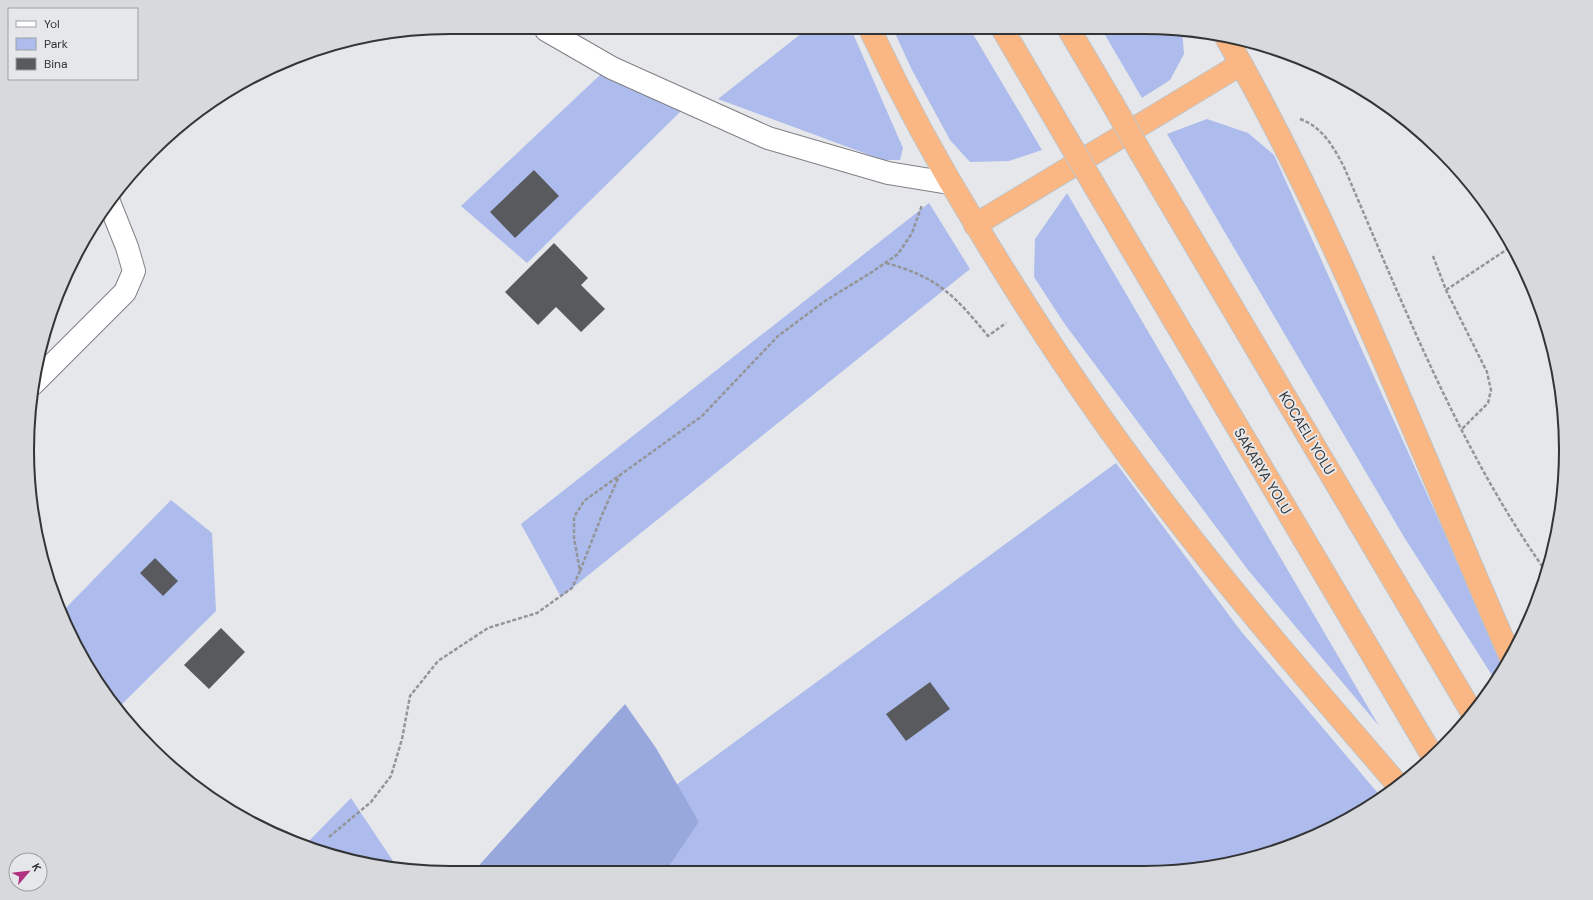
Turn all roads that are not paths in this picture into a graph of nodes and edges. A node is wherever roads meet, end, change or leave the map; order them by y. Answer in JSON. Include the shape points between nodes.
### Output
{"nodes":[{"id":1,"x":553,"y":34,"type":"edge"},
{"id":2,"x":872,"y":34,"type":"edge"},
{"id":3,"x":1006,"y":34,"type":"edge"},
{"id":4,"x":1072,"y":34,"type":"edge"},
{"id":5,"x":1229,"y":43,"type":"edge"},
{"id":6,"x":1241,"y":64,"type":"junction"},
{"id":7,"x":940,"y":182,"type":"junction"},
{"id":8,"x":112,"y":209,"type":"edge"},
{"id":9,"x":976,"y":225,"type":"junction"},
{"id":10,"x":41,"y":376,"type":"edge"},
{"id":11,"x":1507,"y":650,"type":"edge"},
{"id":12,"x":1469,"y":708,"type":"edge"},
{"id":13,"x":1430,"y":751,"type":"edge"},
{"id":14,"x":1395,"y":781,"type":"edge"}],
"edges":[{"from":1,"to":7,"type":"street","via":[[612,68],[768,138],[888,174]]},
{"from":2,"to":7,"type":"highway"},
{"from":3,"to":13,"type":"highway","name":"SAKARYA YOLU","bridge":true},
{"from":4,"to":12,"type":"highway","name":"KOCAELİ YOLU","bridge":true},
{"from":5,"to":6,"type":"highway"},
{"from":6,"to":9,"type":"highway"},
{"from":6,"to":11,"type":"highway","via":[[1265,108],[1335,254],[1396,388]]},
{"from":7,"to":9,"type":"highway"},
{"from":8,"to":10,"type":"street","via":[[134,271],[125,292]]},
{"from":9,"to":14,"type":"highway","via":[[1048,342],[1157,494],[1284,652]]}]}
